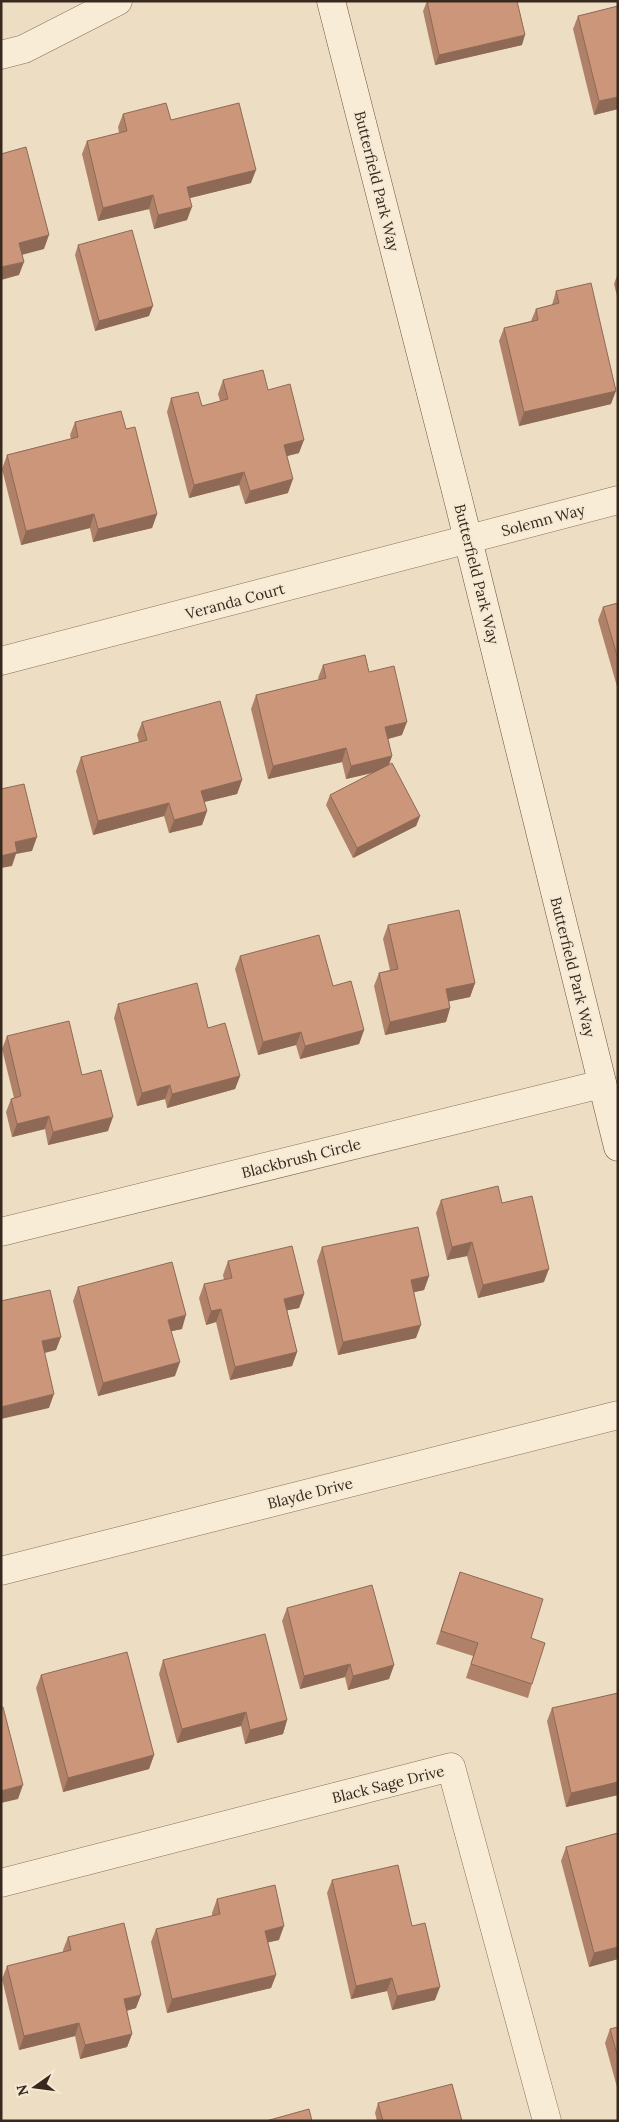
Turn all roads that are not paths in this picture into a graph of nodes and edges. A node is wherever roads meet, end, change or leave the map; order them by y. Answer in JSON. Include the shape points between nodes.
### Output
{"nodes":[{"id":1,"x":118,"y":1,"type":"edge"},
{"id":2,"x":331,"y":1,"type":"edge"},
{"id":3,"x":1,"y":55,"type":"edge"},
{"id":4,"x":618,"y":500,"type":"edge"},
{"id":5,"x":468,"y":540,"type":"junction"},
{"id":6,"x":1,"y":662,"type":"edge"},
{"id":7,"x":602,"y":1084,"type":"junction"},
{"id":8,"x":618,"y":1147,"type":"edge"},
{"id":9,"x":1,"y":1232,"type":"edge"},
{"id":10,"x":618,"y":1415,"type":"edge"},
{"id":11,"x":1,"y":1571,"type":"edge"},
{"id":12,"x":1,"y":1883,"type":"edge"},
{"id":13,"x":547,"y":2121,"type":"edge"}],
"edges":[{"from":1,"to":3,"type":"street","via":[[24,49]]},
{"from":2,"to":5,"type":"street","name":"Butterfield Park Way"},
{"from":4,"to":5,"type":"street","name":"Solemn Way"},
{"from":5,"to":6,"type":"street","name":"Veranda Court"},
{"from":5,"to":7,"type":"street","name":"Butterfield Park Way"},
{"from":7,"to":8,"type":"street","name":"Butterfield Park Way"},
{"from":7,"to":9,"type":"street","name":"Blackbrush Circle"},
{"from":10,"to":11,"type":"street","name":"Blayde Drive"},
{"from":12,"to":13,"type":"street","name":"Black Sage Drive","via":[[451,1767]]}]}
